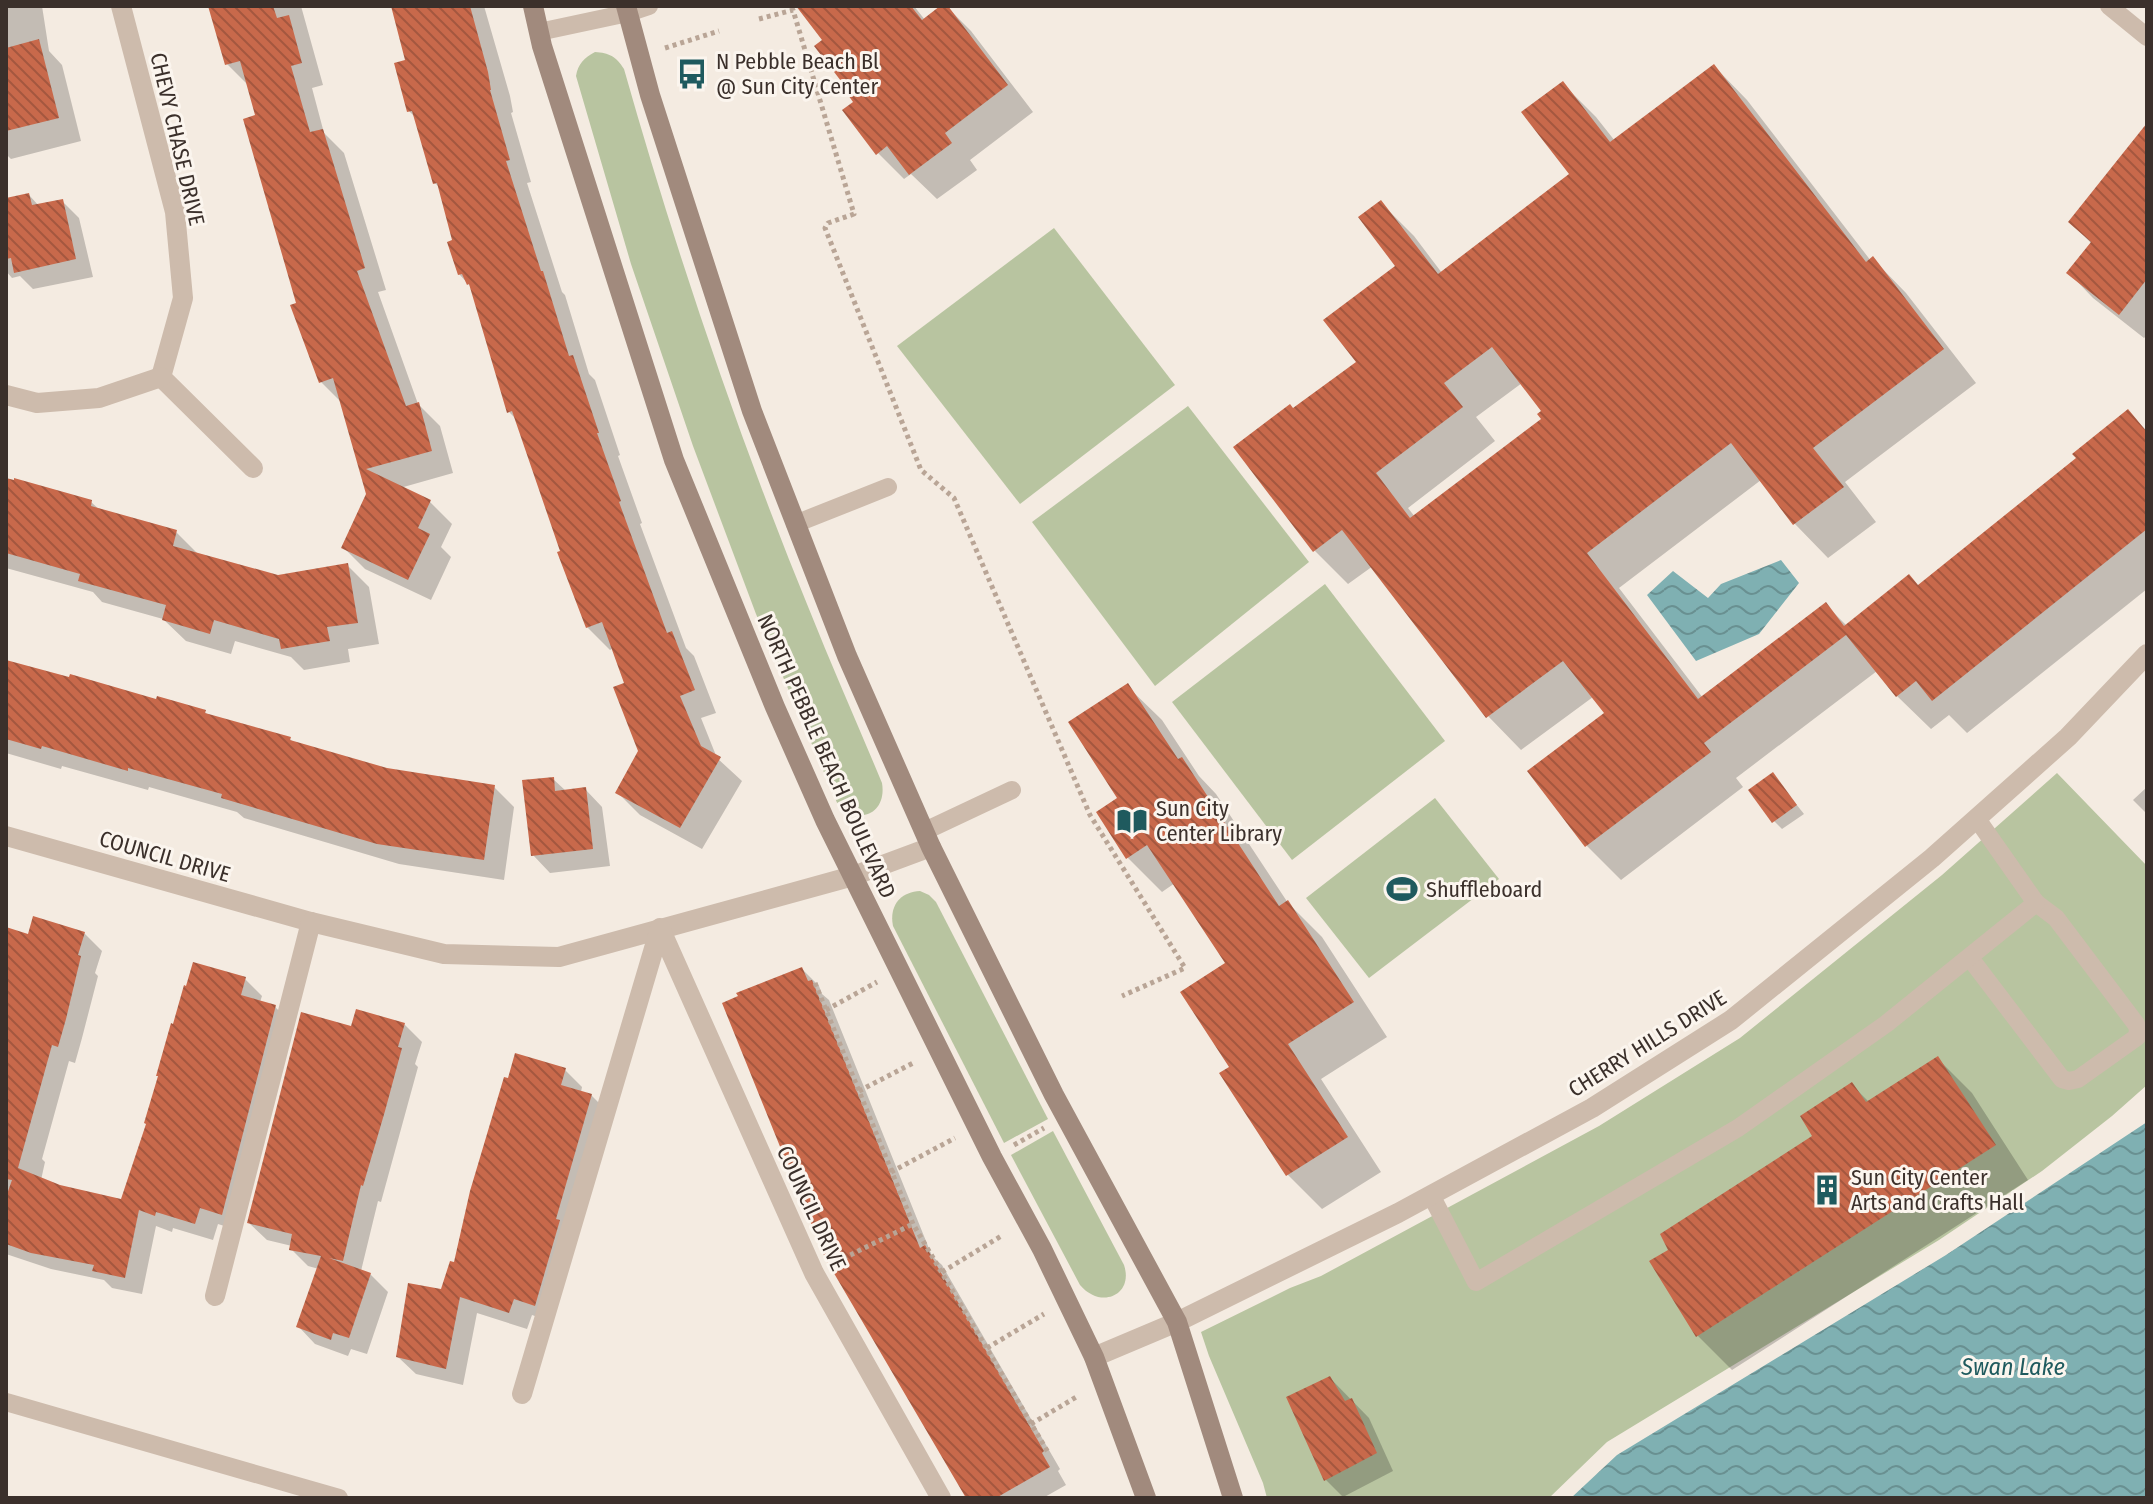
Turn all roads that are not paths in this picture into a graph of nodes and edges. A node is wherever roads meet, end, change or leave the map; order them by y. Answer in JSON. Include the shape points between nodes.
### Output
{"nodes":[{"id":1,"x":121,"y":6,"type":"edge"},
{"id":2,"x":533,"y":6,"type":"edge"},
{"id":3,"x":649,"y":6,"type":"edge"},
{"id":4,"x":2109,"y":6,"type":"edge"},
{"id":5,"x":627,"y":9,"type":"edge"},
{"id":6,"x":539,"y":32,"type":"junction"},
{"id":7,"x":2147,"y":37,"type":"edge"},
{"id":8,"x":161,"y":377,"type":"junction"},
{"id":9,"x":6,"y":395,"type":"edge"},
{"id":10,"x":253,"y":468,"type":"dead end"},
{"id":11,"x":888,"y":487,"type":"dead end"},
{"id":12,"x":795,"y":524,"type":"junction"},
{"id":13,"x":2147,"y":654,"type":"edge"},
{"id":14,"x":1012,"y":790,"type":"dead end"},
{"id":15,"x":1977,"y":819,"type":"junction"},
{"id":16,"x":6,"y":836,"type":"edge"},
{"id":17,"x":928,"y":839,"type":"junction"},
{"id":18,"x":853,"y":876,"type":"junction"},
{"id":19,"x":2036,"y":903,"type":"junction"},
{"id":20,"x":311,"y":922,"type":"junction"},
{"id":21,"x":660,"y":928,"type":"junction"},
{"id":22,"x":1970,"y":958,"type":"junction"},
{"id":23,"x":1431,"y":1195,"type":"junction"},
{"id":24,"x":215,"y":1296,"type":"dead end"},
{"id":25,"x":1177,"y":1322,"type":"junction"},
{"id":26,"x":1094,"y":1357,"type":"junction"},
{"id":27,"x":522,"y":1394,"type":"dead end"},
{"id":28,"x":6,"y":1402,"type":"edge"},
{"id":29,"x":339,"y":1498,"type":"edge"},
{"id":30,"x":941,"y":1498,"type":"edge"},
{"id":31,"x":1146,"y":1498,"type":"edge"},
{"id":32,"x":1233,"y":1498,"type":"edge"}],
"edges":[{"from":1,"to":8,"type":"street","name":"CHEVY CHASE DRIVE","via":[[175,212],[183,298]]},
{"from":2,"to":6,"type":"street","name":"NORTH PEBBLE BEACH BOULEVARD"},
{"from":3,"to":5,"type":"lane"},
{"from":4,"to":7,"type":"lane"},
{"from":5,"to":6,"type":"lane"},
{"from":5,"to":12,"type":"street","via":[[747,396]]},
{"from":6,"to":18,"type":"street","name":"NORTH PEBBLE BEACH BOULEVARD","via":[[674,460],[775,707]]},
{"from":8,"to":9,"type":"street","via":[[99,398],[37,403]]},
{"from":8,"to":10,"type":"street"},
{"from":11,"to":12,"type":"lane"},
{"from":12,"to":17,"type":"street"},
{"from":13,"to":15,"type":"street","name":"CHERRY HILLS DRIVE","via":[[2068,737]]},
{"from":14,"to":17,"type":"lane"},
{"from":15,"to":19,"type":"lane"},
{"from":15,"to":23,"type":"street","name":"CHERRY HILLS DRIVE","via":[[1731,1020],[1592,1108]]},
{"from":16,"to":20,"type":"street","name":"COUNCIL DRIVE"},
{"from":17,"to":18,"type":"street","name":"COUNCIL DRIVE"},
{"from":17,"to":25,"type":"street","via":[[1054,1095]]},
{"from":18,"to":21,"type":"street","name":"COUNCIL DRIVE"},
{"from":18,"to":26,"type":"street","name":"NORTH PEBBLE BEACH BOULEVARD"},
{"from":19,"to":22,"type":"lane"},
{"from":19,"to":22,"type":"lane","via":[[2056,918],[2136,1024],[2137,1037],[2078,1079],[2062,1079]]},
{"from":20,"to":21,"type":"street","name":"COUNCIL DRIVE","via":[[444,954],[559,957]]},
{"from":20,"to":24,"type":"street"},
{"from":21,"to":27,"type":"street"},
{"from":21,"to":30,"type":"street","name":"COUNCIL DRIVE","via":[[814,1273]]},
{"from":22,"to":23,"type":"lane","via":[[1738,1128],[1476,1282]]},
{"from":23,"to":25,"type":"street","name":"CHERRY HILLS DRIVE"},
{"from":25,"to":26,"type":"street","name":"CHERRY HILLS DRIVE"},
{"from":25,"to":32,"type":"street"},
{"from":26,"to":31,"type":"street","name":"NORTH PEBBLE BEACH BOULEVARD"},
{"from":28,"to":29,"type":"lane"}]}
